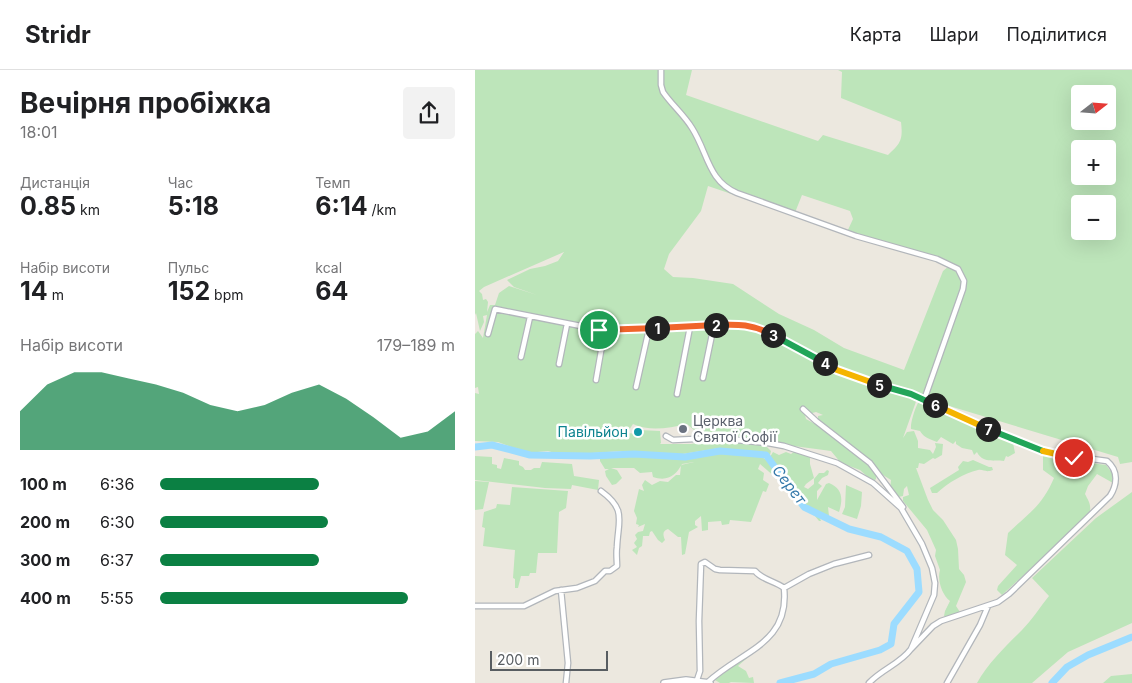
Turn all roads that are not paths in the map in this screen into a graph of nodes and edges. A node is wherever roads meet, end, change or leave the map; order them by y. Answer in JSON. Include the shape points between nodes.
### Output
{"nodes":[{"id":1,"x":661,"y":70,"type":"edge"},
{"id":2,"x":530,"y":317,"type":"junction"},
{"id":3,"x":567,"y":324,"type":"junction"},
{"id":4,"x":714,"y":326,"type":"junction"},
{"id":5,"x":690,"y":327,"type":"junction"},
{"id":6,"x":649,"y":329,"type":"junction"},
{"id":7,"x":606,"y":331,"type":"junction"},
{"id":8,"x":488,"y":334,"type":"dead end"},
{"id":9,"x":521,"y":357,"type":"dead end"},
{"id":10,"x":559,"y":364,"type":"dead end"},
{"id":11,"x":703,"y":378,"type":"dead end"},
{"id":12,"x":596,"y":380,"type":"dead end"},
{"id":13,"x":636,"y":387,"type":"dead end"},
{"id":14,"x":677,"y":394,"type":"dead end"},
{"id":15,"x":925,"y":400,"type":"junction"},
{"id":16,"x":803,"y":409,"type":"dead end"},
{"id":17,"x":666,"y":436,"type":"dead end"},
{"id":18,"x":601,"y":491,"type":"dead end"},
{"id":19,"x":905,"y":514,"type":"junction"},
{"id":20,"x":869,"y":555,"type":"dead end"},
{"id":21,"x":783,"y":588,"type":"junction"},
{"id":22,"x":561,"y":590,"type":"junction"},
{"id":23,"x":475,"y":606,"type":"edge"},
{"id":24,"x":988,"y":606,"type":"junction"},
{"id":25,"x":911,"y":649,"type":"junction"},
{"id":26,"x":697,"y":680,"type":"junction"},
{"id":27,"x":566,"y":683,"type":"edge"},
{"id":28,"x":664,"y":683,"type":"edge"},
{"id":29,"x":709,"y":683,"type":"edge"},
{"id":30,"x":869,"y":683,"type":"edge"},
{"id":31,"x":947,"y":683,"type":"edge"}],
"edges":[{"from":1,"to":15,"type":"street","via":[[663,92],[692,129],[722,186],[856,236],[937,259],[958,269],[965,281],[963,289]]},
{"from":2,"to":3,"type":"street"},
{"from":2,"to":8,"type":"street","via":[[495,309]]},
{"from":2,"to":9,"type":"street"},
{"from":3,"to":7,"type":"street"},
{"from":3,"to":10,"type":"street"},
{"from":4,"to":5,"type":"street"},
{"from":4,"to":11,"type":"street"},
{"from":4,"to":15,"type":"street","via":[[759,328],[837,370]]},
{"from":5,"to":6,"type":"street"},
{"from":5,"to":14,"type":"street"},
{"from":6,"to":7,"type":"street"},
{"from":6,"to":13,"type":"street"},
{"from":7,"to":12,"type":"street"},
{"from":15,"to":24,"type":"street","via":[[984,428],[1042,450],[1107,462],[1115,472],[1115,488],[1097,510],[1009,594]]},
{"from":16,"to":19,"type":"street","via":[[870,463]]},
{"from":17,"to":19,"type":"street","via":[[673,440],[716,438],[768,443],[814,455],[866,478]]},
{"from":18,"to":22,"type":"street","via":[[614,502],[621,518],[617,566],[605,571],[595,581]]},
{"from":19,"to":25,"type":"street","via":[[929,557],[935,583],[934,595]]},
{"from":20,"to":21,"type":"street","via":[[834,564]]},
{"from":21,"to":26,"type":"street","via":[[755,571],[721,570],[703,562],[700,569],[700,663]]},
{"from":21,"to":29,"type":"street","via":[[784,609],[777,628],[759,646]]},
{"from":22,"to":23,"type":"street","via":[[524,606]]},
{"from":22,"to":27,"type":"street","via":[[568,663]]},
{"from":24,"to":25,"type":"street","via":[[941,621]]},
{"from":24,"to":31,"type":"street"},
{"from":25,"to":30,"type":"street"},
{"from":26,"to":28,"type":"street"},
{"from":26,"to":29,"type":"street"}]}
